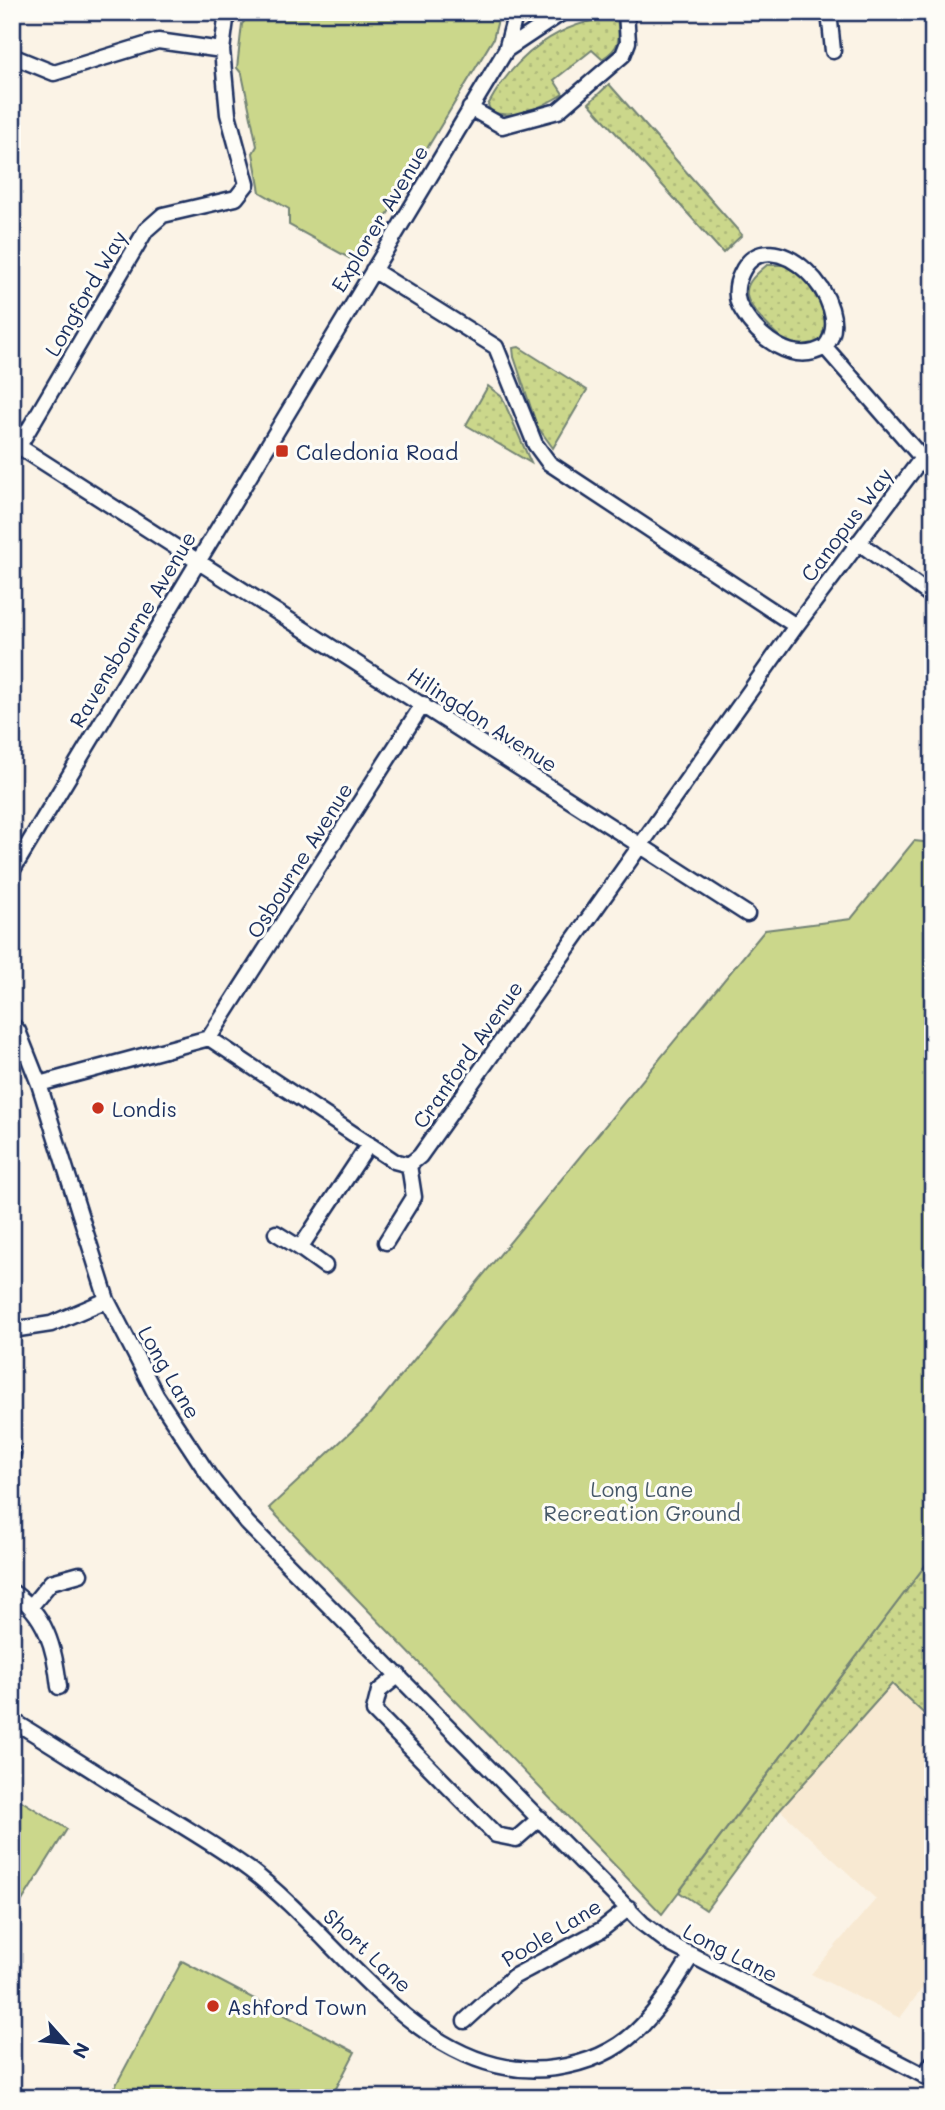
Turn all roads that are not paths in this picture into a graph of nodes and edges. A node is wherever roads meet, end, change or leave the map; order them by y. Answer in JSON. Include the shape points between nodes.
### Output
{"nodes":[{"id":1,"x":227,"y":12,"type":"edge"},
{"id":2,"x":516,"y":12,"type":"edge"},
{"id":3,"x":563,"y":12,"type":"edge"},
{"id":4,"x":626,"y":12,"type":"edge"},
{"id":5,"x":829,"y":12,"type":"edge"},
{"id":6,"x":222,"y":50,"type":"junction"},
{"id":7,"x":506,"y":50,"type":"junction"},
{"id":8,"x":833,"y":51,"type":"dead end"},
{"id":9,"x":12,"y":56,"type":"edge"},
{"id":10,"x":470,"y":108,"type":"junction"},
{"id":11,"x":373,"y":270,"type":"junction"},
{"id":12,"x":825,"y":347,"type":"junction"},
{"id":13,"x":290,"y":409,"type":"joint"},
{"id":14,"x":16,"y":444,"type":"edge"},
{"id":15,"x":928,"y":454,"type":"edge"},
{"id":16,"x":858,"y":542,"type":"junction"},
{"id":17,"x":196,"y":561,"type":"junction"},
{"id":18,"x":933,"y":597,"type":"edge"},
{"id":19,"x":796,"y":626,"type":"junction"},
{"id":20,"x":423,"y":704,"type":"junction"},
{"id":21,"x":641,"y":846,"type":"junction"},
{"id":22,"x":12,"y":872,"type":"edge"},
{"id":23,"x":747,"y":914,"type":"dead end"},
{"id":24,"x":12,"y":1025,"type":"edge"},
{"id":25,"x":209,"y":1038,"type":"junction"},
{"id":26,"x":39,"y":1084,"type":"junction"},
{"id":27,"x":369,"y":1144,"type":"junction"},
{"id":28,"x":409,"y":1165,"type":"junction"},
{"id":29,"x":276,"y":1233,"type":"dead end"},
{"id":30,"x":386,"y":1242,"type":"dead end"},
{"id":31,"x":300,"y":1248,"type":"junction"},
{"id":32,"x":325,"y":1266,"type":"dead end"},
{"id":33,"x":107,"y":1300,"type":"junction"},
{"id":34,"x":12,"y":1330,"type":"edge"},
{"id":35,"x":80,"y":1574,"type":"dead end"},
{"id":36,"x":12,"y":1592,"type":"edge"},
{"id":37,"x":32,"y":1605,"type":"junction"},
{"id":38,"x":399,"y":1675,"type":"junction"},
{"id":39,"x":59,"y":1687,"type":"dead end"},
{"id":40,"x":12,"y":1720,"type":"edge"},
{"id":41,"x":540,"y":1818,"type":"junction"},
{"id":42,"x":629,"y":1908,"type":"junction"},
{"id":43,"x":692,"y":1955,"type":"junction"},
{"id":44,"x":465,"y":2021,"type":"dead end"},
{"id":45,"x":933,"y":2062,"type":"edge"},
{"id":46,"x":928,"y":2078,"type":"edge"}],
"edges":[{"from":1,"to":6,"type":"street","name":"Longford Way"},
{"from":2,"to":7,"type":"street"},
{"from":3,"to":7,"type":"street"},
{"from":4,"to":10,"type":"street","via":[[628,42],[623,55],[558,111],[502,126]]},
{"from":5,"to":8,"type":"street"},
{"from":6,"to":9,"type":"street","via":[[158,41],[54,73]]},
{"from":6,"to":14,"type":"street","name":"Longford Way","via":[[228,114],[247,184],[236,198],[163,215],[146,230]]},
{"from":7,"to":10,"type":"street","name":"Explorer Avenue"},
{"from":10,"to":11,"type":"street","name":"Explorer Avenue"},
{"from":11,"to":13,"type":"street","name":"Explorer Avenue"},
{"from":11,"to":19,"type":"street","via":[[496,347],[536,444],[549,463]]},
{"from":12,"to":12,"type":"street","via":[[810,353],[788,353],[744,314],[737,300],[743,269],[758,256],[773,254],[799,262],[831,308],[833,329]]},
{"from":12,"to":15,"type":"street"},
{"from":13,"to":17,"type":"street","name":"Ravensbourne Avenue"},
{"from":14,"to":17,"type":"street","name":"Hilingdon Avenue"},
{"from":15,"to":16,"type":"street","name":"Canopus Way"},
{"from":16,"to":18,"type":"street"},
{"from":16,"to":19,"type":"street","name":"Canopus Way"},
{"from":17,"to":20,"type":"street","name":"Hilingdon Avenue"},
{"from":17,"to":22,"type":"street","name":"Ravensbourne Avenue"},
{"from":19,"to":21,"type":"street","name":"Cranford Avenue"},
{"from":20,"to":21,"type":"street","name":"Hilingdon Avenue"},
{"from":20,"to":25,"type":"street","name":"Osbourne Avenue"},
{"from":21,"to":23,"type":"street","name":"Hilingdon Avenue"},
{"from":21,"to":28,"type":"street","name":"Cranford Avenue","via":[[420,1156]]},
{"from":24,"to":26,"type":"street","name":"Long Lane","via":[[19,1031]]},
{"from":25,"to":26,"type":"street"},
{"from":25,"to":27,"type":"street"},
{"from":26,"to":33,"type":"street","name":"Long Lane"},
{"from":27,"to":28,"type":"street"},
{"from":27,"to":31,"type":"street"},
{"from":28,"to":30,"type":"street","via":[[414,1197]]},
{"from":29,"to":31,"type":"street"},
{"from":31,"to":32,"type":"street"},
{"from":33,"to":34,"type":"street","via":[[51,1324]]},
{"from":33,"to":38,"type":"street","name":"Long Lane","via":[[156,1395],[210,1477],[247,1523]]},
{"from":35,"to":37,"type":"street","via":[[51,1582]]},
{"from":36,"to":37,"type":"street"},
{"from":37,"to":39,"type":"street","via":[[53,1653]]},
{"from":38,"to":41,"type":"street","name":"Long Lane"},
{"from":38,"to":41,"type":"street","via":[[379,1691],[374,1711],[496,1835],[516,1839]]},
{"from":40,"to":43,"type":"street","name":"Short Lane","via":[[251,1871],[419,2026],[466,2057],[516,2069],[543,2070],[614,2050],[645,2025]]},
{"from":41,"to":42,"type":"street","name":"Long Lane"},
{"from":42,"to":43,"type":"street","name":"Long Lane","via":[[661,1937]]},
{"from":42,"to":44,"type":"street","name":"Poole Lane","via":[[601,1930],[513,1977]]},
{"from":43,"to":46,"type":"street","name":"Long Lane"},
{"from":45,"to":46,"type":"street"}]}
